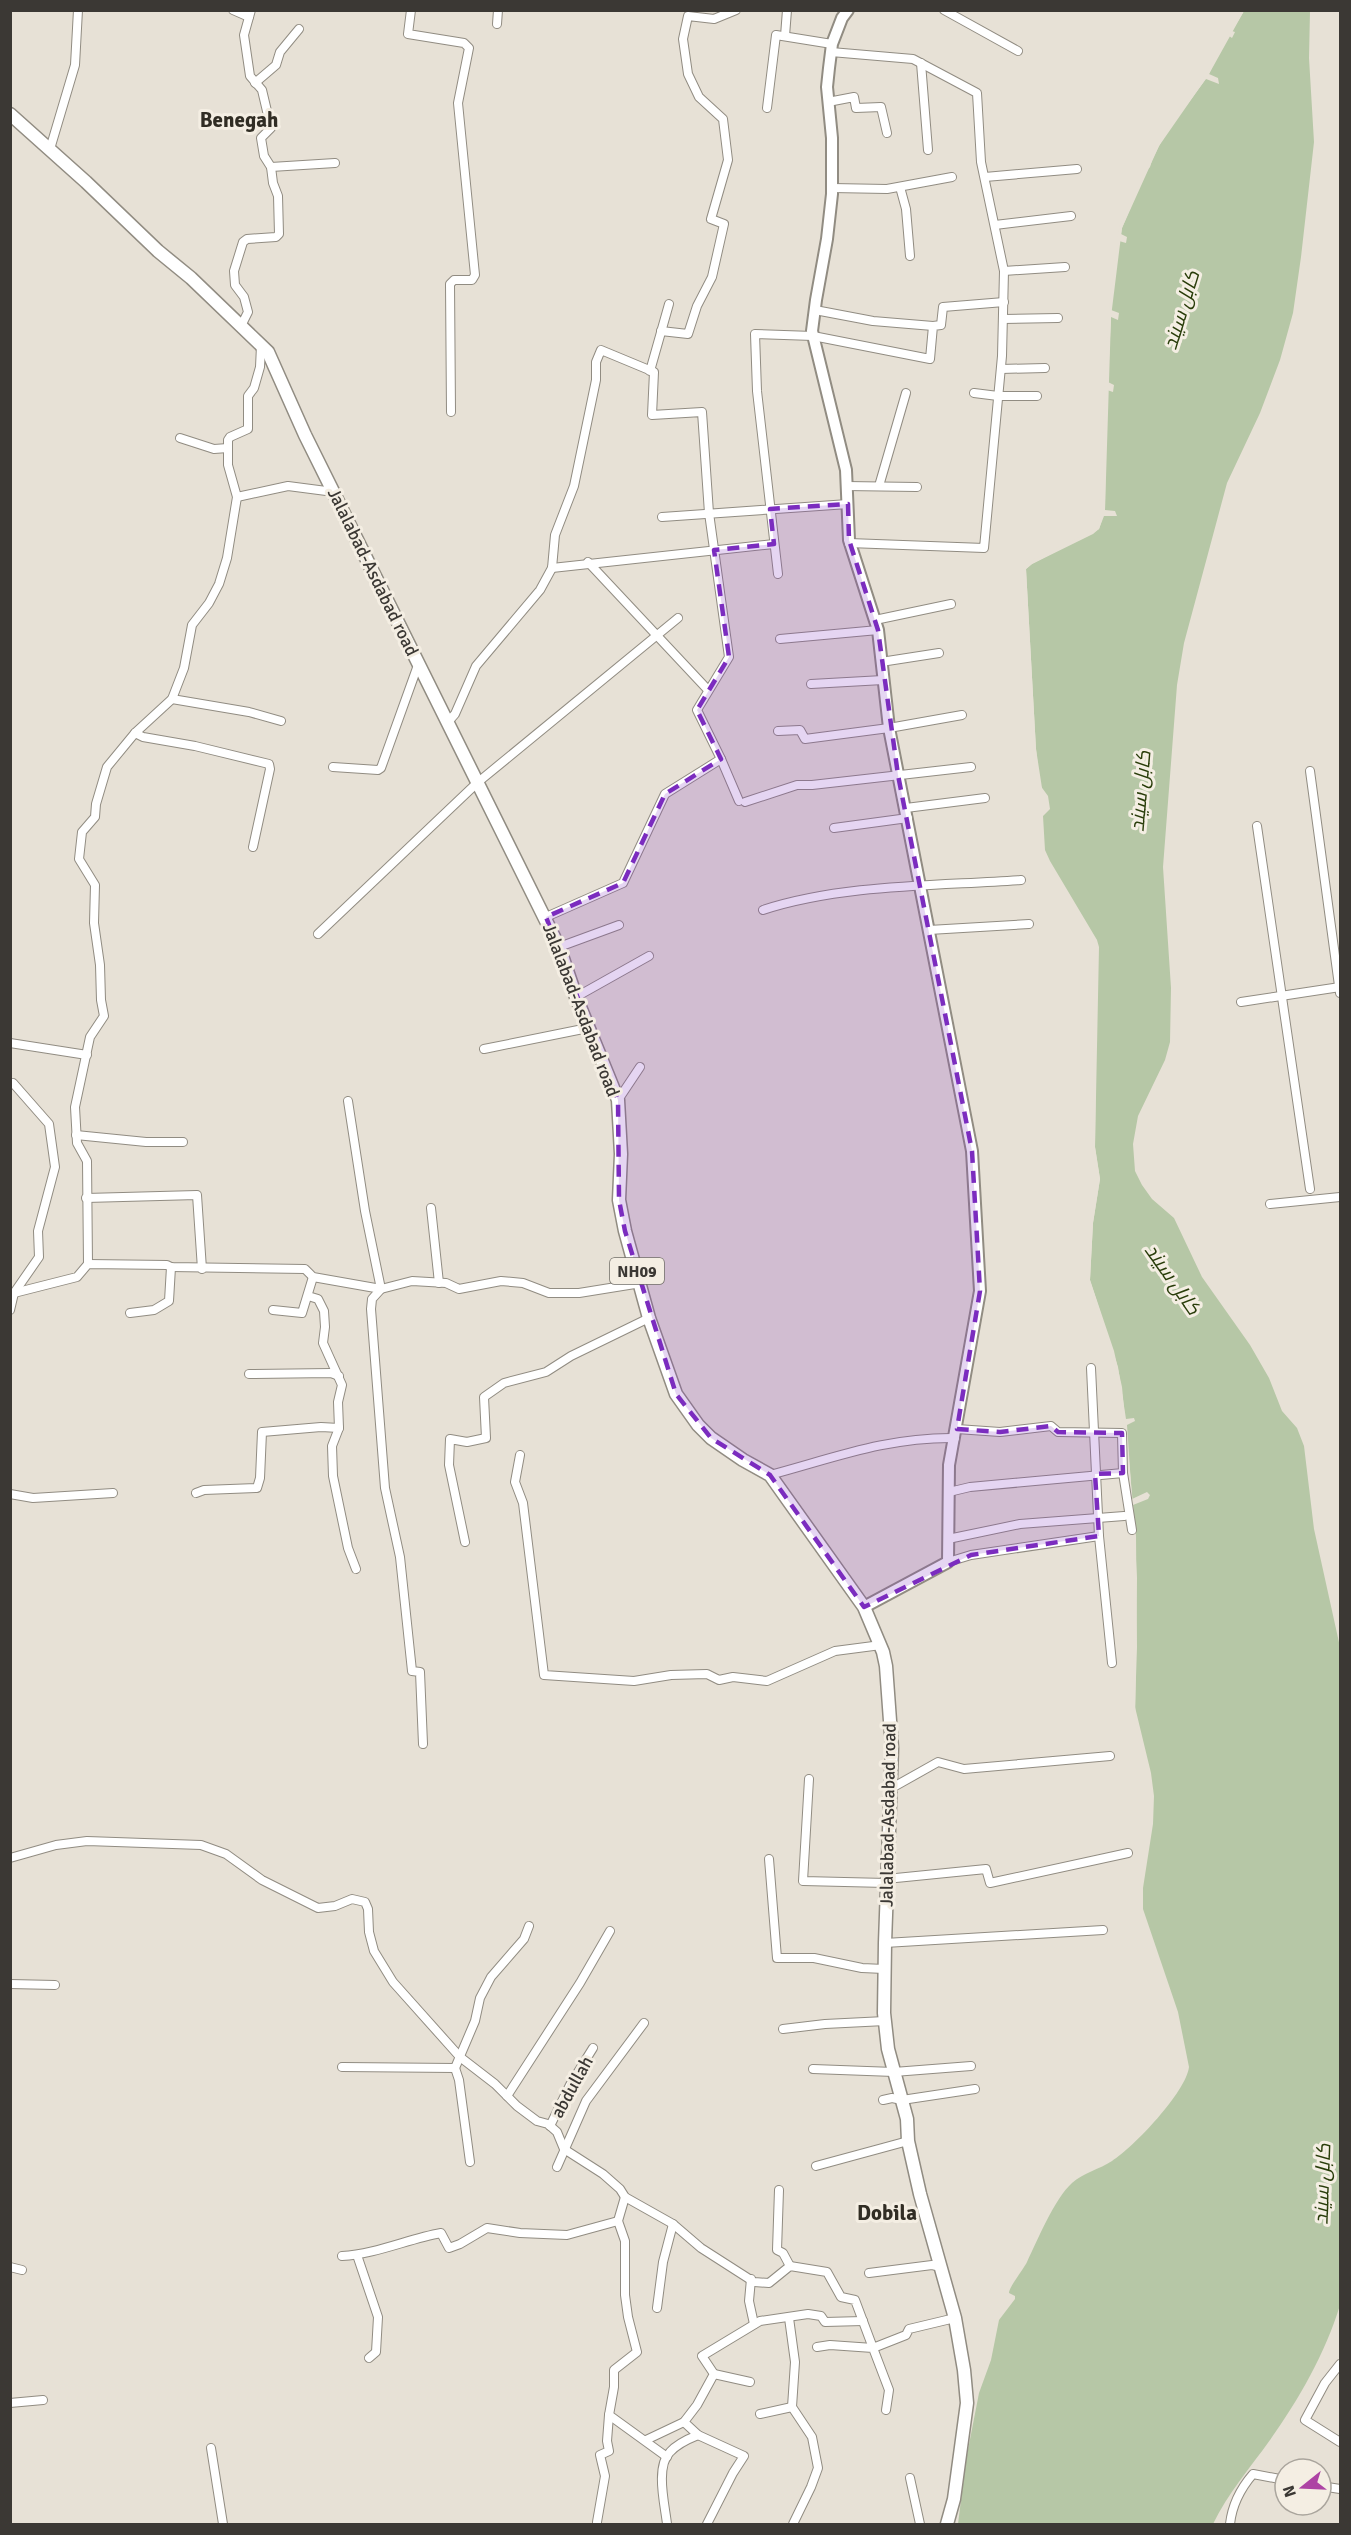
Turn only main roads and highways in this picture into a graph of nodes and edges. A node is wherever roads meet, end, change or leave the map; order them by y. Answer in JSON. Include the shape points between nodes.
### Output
{"nodes":[{"id":1,"x":10,"y":114,"type":"edge"},
{"id":2,"x":947,"y":2524,"type":"edge"}],
"edges":[{"from":1,"to":2,"type":"main road","name":"Jalalabad-Asdabad road","number":"NH09","via":[[268,351],[305,435],[559,947],[618,1100],[619,1200],[625,1231],[649,1318],[676,1394],[711,1438],[770,1475],[864,1607],[881,1645],[892,1748],[884,1969],[888,2049],[907,2119],[920,2194],[955,2318],[967,2403]]}]}
